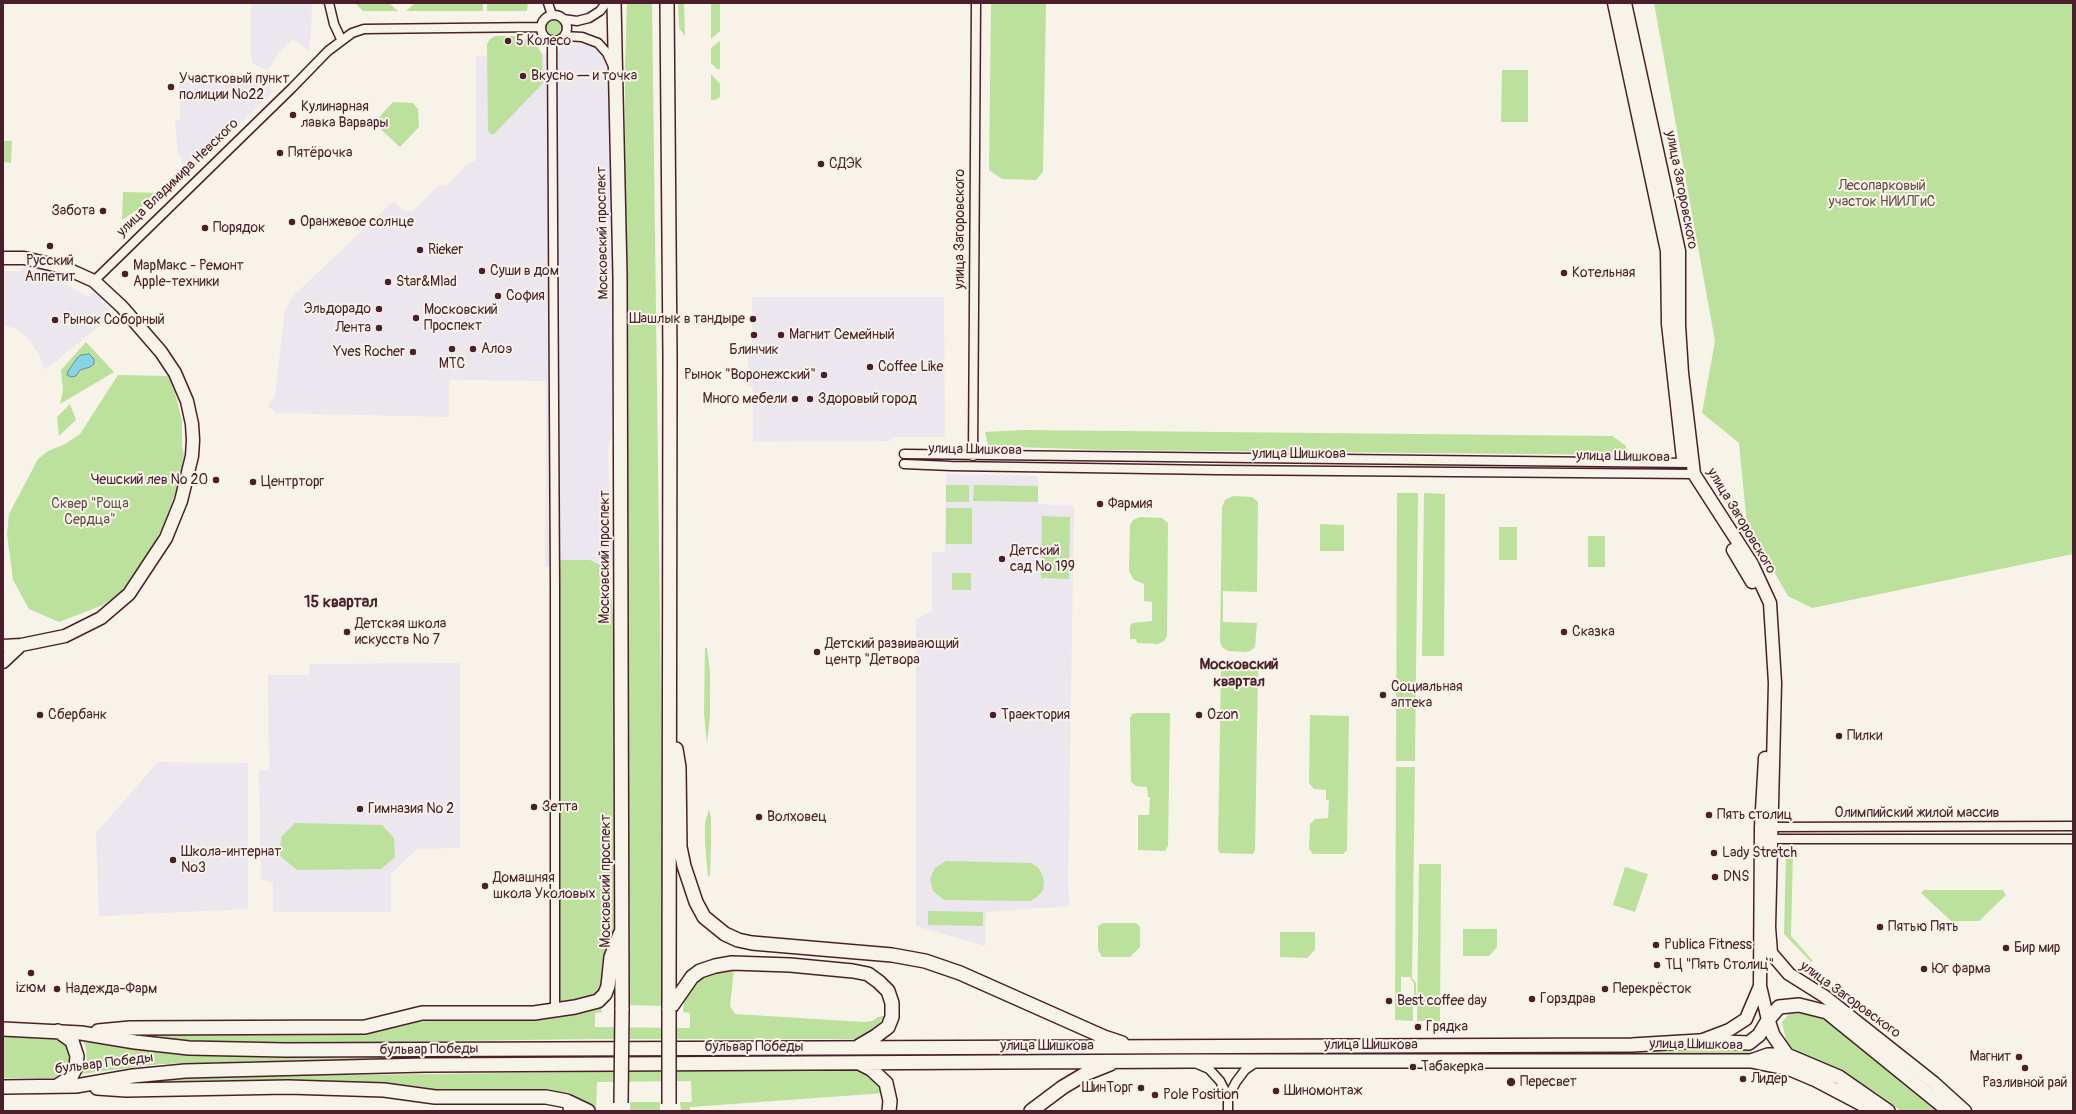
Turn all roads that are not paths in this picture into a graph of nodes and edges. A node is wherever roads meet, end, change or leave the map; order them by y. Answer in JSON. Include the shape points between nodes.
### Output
{"nodes":[{"id":1,"x":329,"y":3,"type":"edge"},
{"id":2,"x":548,"y":3,"type":"edge"},
{"id":3,"x":606,"y":3,"type":"edge"},
{"id":4,"x":614,"y":3,"type":"edge"},
{"id":5,"x":667,"y":3,"type":"edge"},
{"id":6,"x":976,"y":3,"type":"edge"},
{"id":7,"x":1614,"y":3,"type":"edge"},
{"id":8,"x":1625,"y":3,"type":"edge"},
{"id":9,"x":552,"y":15,"type":"junction"},
{"id":10,"x":564,"y":19,"type":"junction"},
{"id":11,"x":541,"y":28,"type":"junction"},
{"id":12,"x":564,"y":36,"type":"junction"},
{"id":13,"x":341,"y":39,"type":"junction"},
{"id":14,"x":552,"y":40,"type":"junction"},
{"id":15,"x":615,"y":73,"type":"junction"},
{"id":16,"x":3,"y":258,"type":"edge"},
{"id":17,"x":94,"y":281,"type":"junction"},
{"id":18,"x":904,"y":454,"type":"dead end"},
{"id":19,"x":973,"y":456,"type":"junction"},
{"id":20,"x":904,"y":464,"type":"dead end"},
{"id":21,"x":1690,"y":469,"type":"junction"},
{"id":22,"x":21,"y":645,"type":"junction"},
{"id":23,"x":3,"y":646,"type":"edge"},
{"id":24,"x":3,"y":662,"type":"edge"},
{"id":25,"x":670,"y":713,"type":"junction"},
{"id":26,"x":2073,"y":826,"type":"edge"},
{"id":27,"x":1766,"y":833,"type":"junction"},
{"id":28,"x":2073,"y":839,"type":"edge"},
{"id":29,"x":623,"y":928,"type":"junction"},
{"id":30,"x":1760,"y":986,"type":"junction"},
{"id":31,"x":555,"y":1010,"type":"junction"},
{"id":32,"x":669,"y":1010,"type":"junction"},
{"id":33,"x":1768,"y":1020,"type":"junction"},
{"id":34,"x":3,"y":1029,"type":"edge"},
{"id":35,"x":58,"y":1031,"type":"junction"},
{"id":36,"x":81,"y":1033,"type":"junction"},
{"id":37,"x":1699,"y":1041,"type":"junction"},
{"id":38,"x":1416,"y":1045,"type":"junction"},
{"id":39,"x":1481,"y":1045,"type":"junction"},
{"id":40,"x":858,"y":1047,"type":"junction"},
{"id":41,"x":1134,"y":1047,"type":"junction"},
{"id":42,"x":1787,"y":1056,"type":"junction"},
{"id":43,"x":1481,"y":1060,"type":"junction"},
{"id":44,"x":1193,"y":1061,"type":"junction"},
{"id":45,"x":1258,"y":1061,"type":"junction"},
{"id":46,"x":1416,"y":1061,"type":"junction"},
{"id":47,"x":1751,"y":1061,"type":"junction"},
{"id":48,"x":858,"y":1062,"type":"junction"},
{"id":49,"x":1116,"y":1062,"type":"junction"},
{"id":50,"x":56,"y":1086,"type":"junction"},
{"id":51,"x":76,"y":1086,"type":"junction"},
{"id":52,"x":10,"y":1087,"type":"edge"},
{"id":53,"x":1932,"y":1088,"type":"junction"},
{"id":54,"x":3,"y":1095,"type":"edge"},
{"id":55,"x":1228,"y":1097,"type":"junction"},
{"id":56,"x":568,"y":1106,"type":"edge"},
{"id":57,"x":621,"y":1107,"type":"edge"},
{"id":58,"x":670,"y":1108,"type":"edge"},
{"id":59,"x":588,"y":1111,"type":"edge"},
{"id":60,"x":889,"y":1111,"type":"edge"},
{"id":61,"x":1031,"y":1111,"type":"edge"},
{"id":62,"x":1228,"y":1111,"type":"edge"},
{"id":63,"x":1875,"y":1111,"type":"edge"},
{"id":64,"x":1888,"y":1111,"type":"edge"},
{"id":65,"x":1949,"y":1111,"type":"edge"},
{"id":66,"x":1965,"y":1111,"type":"edge"}],
"edges":[{"from":1,"to":13,"type":"street"},
{"from":2,"to":9,"type":"street"},
{"from":3,"to":10,"type":"street","via":[[600,11],[589,18]]},
{"from":4,"to":15,"type":"main road","name":"Московский проспект"},
{"from":5,"to":25,"type":"main road"},
{"from":6,"to":19,"type":"street","name":"улица Загоровского"},
{"from":7,"to":21,"type":"street","name":"улица Загоровского","via":[[1667,251],[1668,324]]},
{"from":8,"to":21,"type":"street","name":"улица Загоровского","via":[[1679,251],[1679,325]]},
{"from":9,"to":10,"type":"street"},
{"from":9,"to":11,"type":"street","via":[[543,21]]},
{"from":10,"to":12,"type":"street","via":[[567,26]]},
{"from":11,"to":13,"type":"street","name":"улица Владимира Невского","via":[[364,29]]},
{"from":11,"to":14,"type":"street","via":[[545,37]]},
{"from":12,"to":14,"type":"street"},
{"from":12,"to":15,"type":"street","via":[[582,37],[598,43],[607,53]]},
{"from":13,"to":17,"type":"street","name":"улица Владимира Невского"},
{"from":14,"to":31,"type":"street"},
{"from":15,"to":29,"type":"main road","name":"Московский проспект","via":[[620,276]]},
{"from":16,"to":17,"type":"street","via":[[47,262]]},
{"from":17,"to":22,"type":"street","via":[[145,333],[175,373],[187,400],[192,424],[192,456],[181,501],[166,538],[129,594],[101,618],[65,636]]},
{"from":18,"to":19,"type":"street","name":"улица Шишкова"},
{"from":19,"to":21,"type":"street","name":"улица Шишкова"},
{"from":20,"to":21,"type":"street","name":"улица Шишкова","via":[[1217,470]]},
{"from":21,"to":27,"type":"street","name":"улица Загоровского","via":[[1763,603],[1769,682]]},
{"from":22,"to":23,"type":"street"},
{"from":22,"to":24,"type":"street"},
{"from":25,"to":32,"type":"main road"},
{"from":25,"to":41,"type":"main road","via":[[679,767],[680,847],[696,902],[704,917],[714,926],[738,940],[752,943],[892,955],[925,961],[960,973],[1104,1037]]},
{"from":26,"to":27,"type":"street","name":"Олимпийский жилой массив"},
{"from":27,"to":28,"type":"street","name":"Олимпийский жилой массив"},
{"from":27,"to":30,"type":"street","name":"улица Загоровского"},
{"from":27,"to":53,"type":"street","name":"улица Загоровского","via":[[1771,953],[1789,974],[1824,996]]},
{"from":29,"to":31,"type":"main road","via":[[611,957],[605,994],[598,1001]]},
{"from":29,"to":57,"type":"main road","name":"Московский проспект","bridge":true},
{"from":30,"to":33,"type":"street"},
{"from":30,"to":37,"type":"street","name":"улица Загоровского","via":[[1746,1019],[1729,1030]]},
{"from":31,"to":36,"type":"main road","via":[[534,1013],[422,1013],[365,1027],[130,1028]]},
{"from":32,"to":40,"type":"main road","via":[[692,977],[715,966],[790,965],[853,971],[868,974],[879,982],[888,991],[892,1003],[892,1017],[888,1027]]},
{"from":32,"to":58,"type":"main road","bridge":true},
{"from":33,"to":37,"type":"main road","name":"улица Шишкова","via":[[1759,1035],[1749,1043]]},
{"from":33,"to":42,"type":"main road","via":[[1773,1035]]},
{"from":33,"to":53,"type":"main road","name":"улица Шишкова","via":[[1779,1007],[1799,1005],[1827,1012]]},
{"from":34,"to":35,"type":"main road","name":"бульвар Победы"},
{"from":35,"to":36,"type":"main road","name":"бульвар Победы"},
{"from":35,"to":50,"type":"main road","via":[[72,1041],[77,1056],[76,1067],[71,1077]]},
{"from":36,"to":40,"type":"main road","name":"бульвар Победы","via":[[189,1048],[285,1050]]},
{"from":37,"to":39,"type":"main road","name":"улица Шишкова","via":[[1632,1045]]},
{"from":38,"to":39,"type":"main road","name":"улица Шишкова"},
{"from":38,"to":41,"type":"main road","name":"улица Шишкова"},
{"from":38,"to":46,"type":"main road"},
{"from":39,"to":43,"type":"main road"},
{"from":40,"to":41,"type":"main road","name":"улица Шишкова"},
{"from":42,"to":47,"type":"main road","via":[[1768,1055]]},
{"from":42,"to":64,"type":"main road","via":[[1839,1077]]},
{"from":43,"to":46,"type":"main road","name":"улица Шишкова"},
{"from":43,"to":47,"type":"main road","name":"улица Шишкова"},
{"from":44,"to":45,"type":"main road","name":"улица Шишкова"},
{"from":44,"to":49,"type":"main road","name":"улица Шишкова"},
{"from":44,"to":55,"type":"street","via":[[1209,1069],[1220,1080]]},
{"from":45,"to":46,"type":"main road","name":"улица Шишкова"},
{"from":45,"to":55,"type":"street","via":[[1245,1070]]},
{"from":47,"to":63,"type":"main road","name":"улица Шишкова","via":[[1796,1072],[1816,1080]]},
{"from":48,"to":49,"type":"main road","name":"улица Шишкова"},
{"from":48,"to":51,"type":"main road","name":"бульвар Победы","via":[[425,1065],[185,1071],[133,1076]]},
{"from":48,"to":60,"type":"main road","via":[[871,1069],[886,1083],[890,1101]]},
{"from":49,"to":61,"type":"main road","via":[[1085,1074]]},
{"from":50,"to":51,"type":"main road","name":"бульвар Победы"},
{"from":50,"to":52,"type":"main road","name":"бульвар Победы"},
{"from":51,"to":56,"type":"main road","via":[[126,1090],[337,1088],[384,1090],[435,1097],[546,1097]]},
{"from":52,"to":54,"type":"street"},
{"from":53,"to":65,"type":"main road","name":"улица Шишкова"},
{"from":53,"to":66,"type":"street","name":"улица Загоровского"},
{"from":55,"to":62,"type":"street"},
{"from":56,"to":59,"type":"main road"}]}
